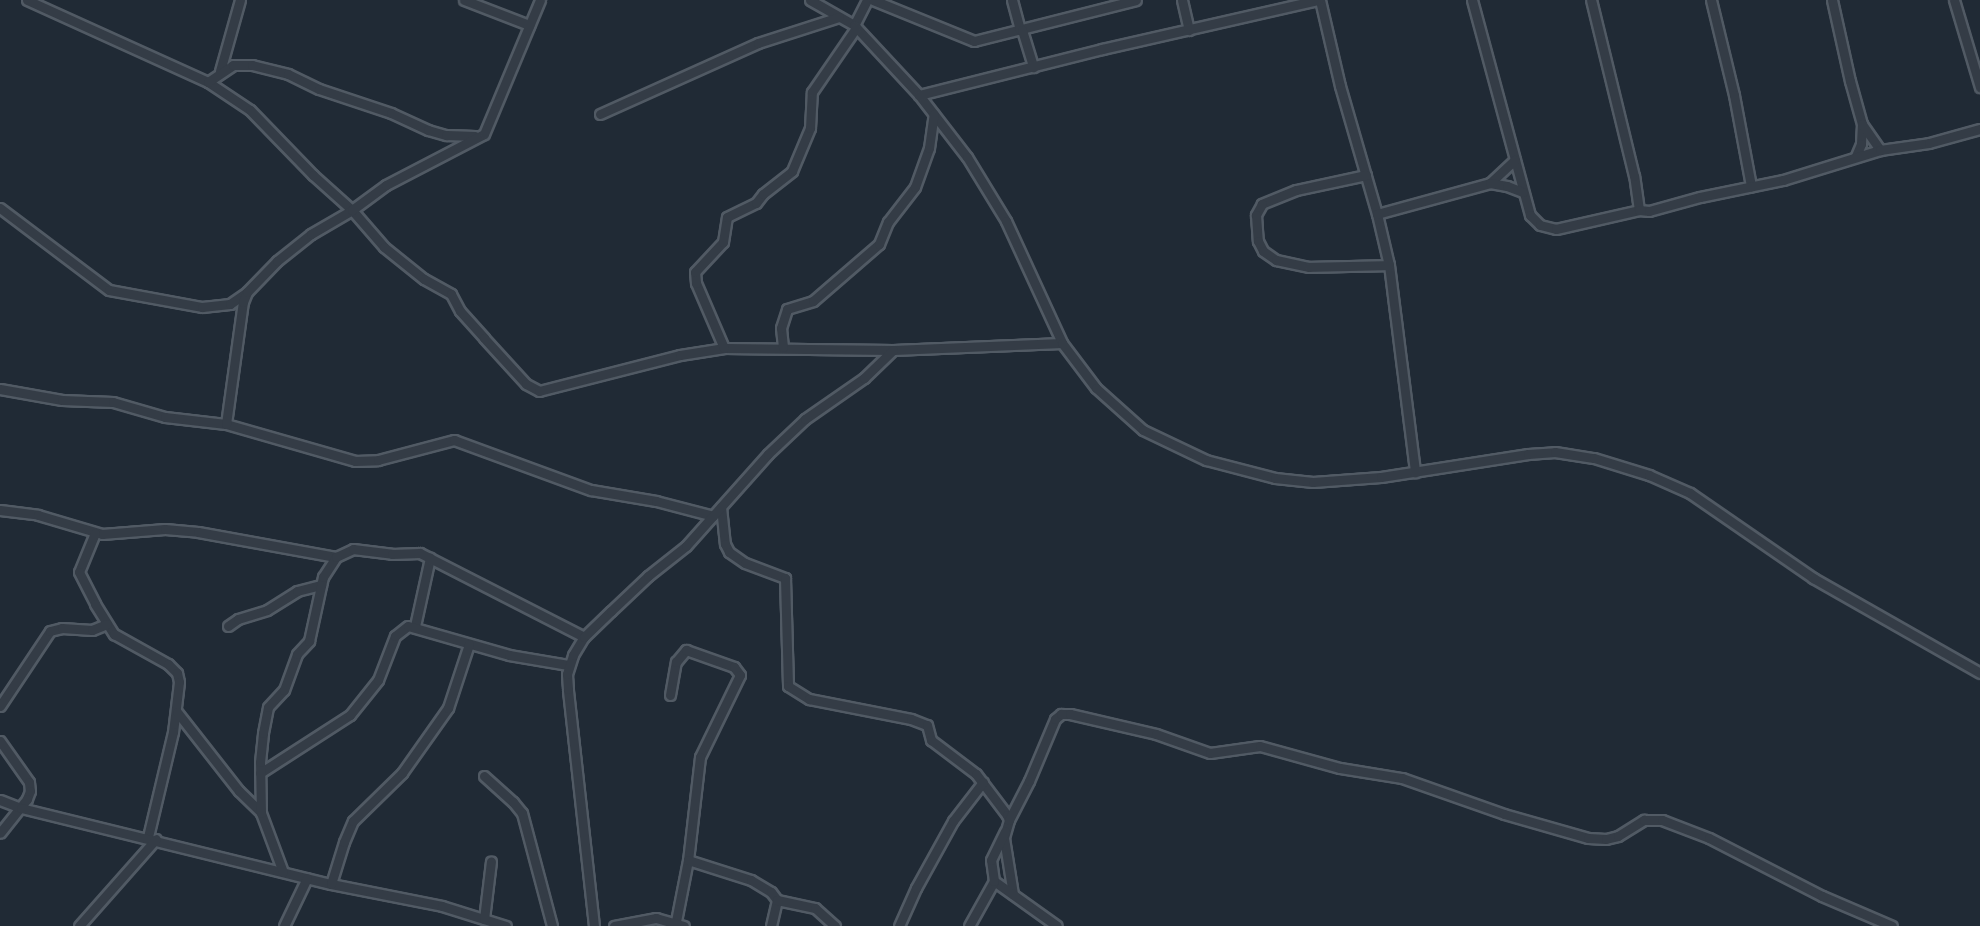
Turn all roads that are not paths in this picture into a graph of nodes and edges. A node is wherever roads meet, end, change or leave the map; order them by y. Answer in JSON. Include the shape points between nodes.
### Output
{"nodes":[{"id":1,"x":27,"y":0,"type":"edge"},
{"id":2,"x":240,"y":0,"type":"edge"},
{"id":3,"x":464,"y":0,"type":"edge"},
{"id":4,"x":540,"y":0,"type":"edge"},
{"id":5,"x":810,"y":0,"type":"edge"},
{"id":6,"x":867,"y":0,"type":"edge"},
{"id":7,"x":873,"y":0,"type":"edge"},
{"id":8,"x":1012,"y":0,"type":"edge"},
{"id":9,"x":1136,"y":0,"type":"edge"},
{"id":10,"x":1182,"y":0,"type":"edge"},
{"id":11,"x":1319,"y":0,"type":"edge"},
{"id":12,"x":1472,"y":0,"type":"edge"},
{"id":13,"x":1591,"y":0,"type":"edge"},
{"id":14,"x":1711,"y":0,"type":"edge"},
{"id":15,"x":1832,"y":0,"type":"edge"},
{"id":16,"x":1954,"y":0,"type":"edge"},
{"id":17,"x":839,"y":17,"type":"junction"},
{"id":18,"x":529,"y":25,"type":"junction"},
{"id":19,"x":855,"y":27,"type":"junction"},
{"id":20,"x":1021,"y":30,"type":"junction"},
{"id":21,"x":1189,"y":30,"type":"junction"},
{"id":22,"x":1033,"y":67,"type":"junction"},
{"id":23,"x":220,"y":71,"type":"junction"},
{"id":24,"x":208,"y":82,"type":"junction"},
{"id":25,"x":1980,"y":87,"type":"edge"},
{"id":26,"x":919,"y":95,"type":"junction"},
{"id":27,"x":600,"y":114,"type":"dead end"},
{"id":28,"x":934,"y":114,"type":"junction"},
{"id":29,"x":1863,"y":124,"type":"junction"},
{"id":30,"x":1980,"y":129,"type":"edge"},
{"id":31,"x":484,"y":134,"type":"junction"},
{"id":32,"x":1880,"y":150,"type":"junction"},
{"id":33,"x":1856,"y":156,"type":"junction"},
{"id":34,"x":1515,"y":160,"type":"junction"},
{"id":35,"x":1366,"y":175,"type":"junction"},
{"id":36,"x":1490,"y":183,"type":"junction"},
{"id":37,"x":1751,"y":186,"type":"junction"},
{"id":38,"x":1523,"y":192,"type":"junction"},
{"id":39,"x":0,"y":208,"type":"edge"},
{"id":40,"x":352,"y":210,"type":"junction"},
{"id":41,"x":1639,"y":210,"type":"junction"},
{"id":42,"x":1377,"y":214,"type":"junction"},
{"id":43,"x":1389,"y":265,"type":"junction"},
{"id":44,"x":247,"y":292,"type":"junction"},
{"id":45,"x":1062,"y":343,"type":"junction"},
{"id":46,"x":783,"y":347,"type":"junction"},
{"id":47,"x":724,"y":348,"type":"junction"},
{"id":48,"x":893,"y":350,"type":"junction"},
{"id":49,"x":0,"y":389,"type":"edge"},
{"id":50,"x":226,"y":424,"type":"junction"},
{"id":51,"x":1415,"y":472,"type":"junction"},
{"id":52,"x":721,"y":507,"type":"junction"},
{"id":53,"x":0,"y":510,"type":"edge"},
{"id":54,"x":713,"y":516,"type":"junction"},
{"id":55,"x":94,"y":533,"type":"junction"},
{"id":56,"x":336,"y":557,"type":"junction"},
{"id":57,"x":430,"y":558,"type":"junction"},
{"id":58,"x":321,"y":585,"type":"junction"},
{"id":59,"x":107,"y":624,"type":"junction"},
{"id":60,"x":228,"y":626,"type":"dead end"},
{"id":61,"x":415,"y":626,"type":"junction"},
{"id":62,"x":584,"y":637,"type":"junction"},
{"id":63,"x":469,"y":644,"type":"junction"},
{"id":64,"x":568,"y":665,"type":"junction"},
{"id":65,"x":1980,"y":673,"type":"edge"},
{"id":66,"x":670,"y":695,"type":"dead end"},
{"id":67,"x":0,"y":706,"type":"edge"},
{"id":68,"x":177,"y":712,"type":"junction"},
{"id":69,"x":0,"y":741,"type":"edge"},
{"id":70,"x":260,"y":773,"type":"junction"},
{"id":71,"x":484,"y":776,"type":"dead end"},
{"id":72,"x":983,"y":782,"type":"junction"},
{"id":73,"x":0,"y":800,"type":"edge"},
{"id":74,"x":21,"y":808,"type":"junction"},
{"id":75,"x":261,"y":813,"type":"junction"},
{"id":76,"x":1009,"y":820,"type":"junction"},
{"id":77,"x":1005,"y":830,"type":"junction"},
{"id":78,"x":0,"y":833,"type":"edge"},
{"id":79,"x":152,"y":838,"type":"junction"},
{"id":80,"x":688,"y":860,"type":"junction"},
{"id":81,"x":491,"y":861,"type":"dead end"},
{"id":82,"x":283,"y":872,"type":"junction"},
{"id":83,"x":306,"y":878,"type":"junction"},
{"id":84,"x":994,"y":881,"type":"junction"},
{"id":85,"x":331,"y":884,"type":"junction"},
{"id":86,"x":1013,"y":894,"type":"junction"},
{"id":87,"x":777,"y":900,"type":"junction"},
{"id":88,"x":484,"y":919,"type":"junction"},
{"id":89,"x":680,"y":924,"type":"edge"},
{"id":90,"x":503,"y":925,"type":"edge"},
{"id":91,"x":1053,"y":925,"type":"edge"},
{"id":92,"x":79,"y":926,"type":"edge"},
{"id":93,"x":284,"y":926,"type":"edge"},
{"id":94,"x":552,"y":926,"type":"edge"},
{"id":95,"x":594,"y":926,"type":"edge"},
{"id":96,"x":614,"y":926,"type":"edge"},
{"id":97,"x":771,"y":926,"type":"edge"},
{"id":98,"x":835,"y":926,"type":"edge"},
{"id":99,"x":899,"y":926,"type":"edge"},
{"id":100,"x":969,"y":926,"type":"edge"},
{"id":101,"x":1892,"y":926,"type":"edge"}],
"edges":[{"from":1,"to":24,"type":"street"},
{"from":2,"to":23,"type":"street"},
{"from":3,"to":18,"type":"street"},
{"from":4,"to":18,"type":"street"},
{"from":5,"to":17,"type":"street"},
{"from":6,"to":19,"type":"street"},
{"from":7,"to":20,"type":"street","via":[[965,40]]},
{"from":8,"to":20,"type":"street"},
{"from":9,"to":20,"type":"street"},
{"from":10,"to":21,"type":"street"},
{"from":11,"to":21,"type":"street"},
{"from":11,"to":35,"type":"street"},
{"from":12,"to":34,"type":"street"},
{"from":13,"to":41,"type":"street"},
{"from":14,"to":37,"type":"street"},
{"from":15,"to":29,"type":"street"},
{"from":16,"to":25,"type":"street"},
{"from":17,"to":19,"type":"street"},
{"from":17,"to":27,"type":"street","via":[[758,43]]},
{"from":18,"to":31,"type":"street"},
{"from":19,"to":26,"type":"street"},
{"from":19,"to":47,"type":"street","via":[[812,92],[810,128],[792,171],[756,203],[727,217],[723,242],[695,272]]},
{"from":20,"to":22,"type":"street"},
{"from":21,"to":22,"type":"street"},
{"from":22,"to":26,"type":"street"},
{"from":23,"to":24,"type":"street"},
{"from":23,"to":31,"type":"street","via":[[243,64],[288,74],[428,130],[466,137]]},
{"from":24,"to":40,"type":"street","via":[[250,110]]},
{"from":26,"to":28,"type":"street"},
{"from":28,"to":45,"type":"street","via":[[990,191]]},
{"from":28,"to":46,"type":"street","via":[[929,148],[915,187],[888,222],[879,244],[813,302],[787,309],[781,328]]},
{"from":29,"to":32,"type":"street"},
{"from":29,"to":33,"type":"street"},
{"from":30,"to":32,"type":"street","via":[[1929,143]]},
{"from":31,"to":40,"type":"street","via":[[386,185]]},
{"from":32,"to":33,"type":"street"},
{"from":33,"to":37,"type":"street","via":[[1805,174]]},
{"from":34,"to":36,"type":"street"},
{"from":34,"to":38,"type":"street"},
{"from":35,"to":42,"type":"street"},
{"from":35,"to":43,"type":"street","via":[[1296,190],[1262,204],[1256,215],[1258,242],[1276,260],[1309,267]]},
{"from":36,"to":38,"type":"street"},
{"from":36,"to":42,"type":"street"},
{"from":37,"to":41,"type":"street","via":[[1649,211]]},
{"from":38,"to":41,"type":"street","via":[[1530,215],[1551,229]]},
{"from":39,"to":44,"type":"street","via":[[109,290],[216,308]]},
{"from":40,"to":44,"type":"street","via":[[311,234]]},
{"from":40,"to":47,"type":"street","via":[[384,247],[424,279],[451,294],[484,338],[526,384],[539,391],[680,355]]},
{"from":42,"to":43,"type":"street"},
{"from":43,"to":51,"type":"street"},
{"from":44,"to":50,"type":"street"},
{"from":45,"to":48,"type":"street"},
{"from":45,"to":51,"type":"street","via":[[1096,388],[1143,430],[1206,460],[1275,478],[1312,482]]},
{"from":46,"to":47,"type":"street"},
{"from":46,"to":48,"type":"street"},
{"from":48,"to":52,"type":"street","via":[[864,378],[805,419]]},
{"from":49,"to":50,"type":"street","via":[[62,400],[113,402],[165,417]]},
{"from":50,"to":54,"type":"street","via":[[356,461],[378,460],[454,440],[591,490]]},
{"from":51,"to":65,"type":"street","via":[[1555,452],[1594,458],[1649,475],[1710,504],[1814,578]]},
{"from":52,"to":54,"type":"street"},
{"from":52,"to":72,"type":"street","via":[[724,544],[729,552],[745,564],[785,578],[787,680],[793,692],[808,699],[924,723],[934,743]]},
{"from":53,"to":55,"type":"street","via":[[38,515]]},
{"from":54,"to":62,"type":"street","via":[[686,546]]},
{"from":55,"to":56,"type":"street","via":[[165,529],[198,532]]},
{"from":55,"to":59,"type":"street","via":[[79,572]]},
{"from":56,"to":57,"type":"street","via":[[353,549],[392,554],[415,552]]},
{"from":56,"to":58,"type":"street"},
{"from":57,"to":61,"type":"street"},
{"from":57,"to":62,"type":"street"},
{"from":58,"to":60,"type":"street","via":[[297,591],[267,610]]},
{"from":58,"to":70,"type":"street","via":[[309,641],[297,654],[288,684],[266,714]]},
{"from":59,"to":67,"type":"street","via":[[92,630],[50,631]]},
{"from":59,"to":68,"type":"street","via":[[122,640],[155,656],[177,673]]},
{"from":61,"to":63,"type":"street"},
{"from":61,"to":70,"type":"street","via":[[408,626],[395,636],[378,680],[350,715]]},
{"from":62,"to":64,"type":"street"},
{"from":63,"to":64,"type":"street"},
{"from":63,"to":85,"type":"street","via":[[448,708],[402,773],[354,821]]},
{"from":64,"to":95,"type":"street"},
{"from":66,"to":80,"type":"street","via":[[676,662],[686,650],[734,667],[740,675],[700,757]]},
{"from":68,"to":75,"type":"street"},
{"from":68,"to":79,"type":"street"},
{"from":69,"to":74,"type":"street","via":[[29,782],[30,791]]},
{"from":70,"to":75,"type":"street"},
{"from":71,"to":94,"type":"street","via":[[522,813]]},
{"from":72,"to":76,"type":"street"},
{"from":72,"to":99,"type":"street","via":[[953,821]]},
{"from":73,"to":74,"type":"street"},
{"from":74,"to":78,"type":"street"},
{"from":74,"to":79,"type":"street"},
{"from":75,"to":82,"type":"street"},
{"from":76,"to":77,"type":"street"},
{"from":76,"to":101,"type":"street","via":[[1055,719],[1070,714],[1156,734],[1210,753],[1260,746],[1340,768],[1402,778],[1588,838],[1606,839],[1644,820],[1662,820],[1709,838],[1822,896]]},
{"from":77,"to":84,"type":"street","via":[[992,860]]},
{"from":77,"to":86,"type":"street"},
{"from":79,"to":82,"type":"street"},
{"from":79,"to":92,"type":"street"},
{"from":80,"to":87,"type":"street","via":[[751,880]]},
{"from":80,"to":89,"type":"street"},
{"from":81,"to":88,"type":"street"},
{"from":82,"to":83,"type":"street"},
{"from":83,"to":85,"type":"street"},
{"from":83,"to":93,"type":"street"},
{"from":84,"to":86,"type":"street"},
{"from":84,"to":100,"type":"street"},
{"from":85,"to":88,"type":"street","via":[[442,906]]},
{"from":86,"to":91,"type":"street"},
{"from":87,"to":97,"type":"street"},
{"from":87,"to":98,"type":"street","via":[[815,908]]},
{"from":88,"to":90,"type":"street"},
{"from":89,"to":96,"type":"street","via":[[650,918]]}]}
